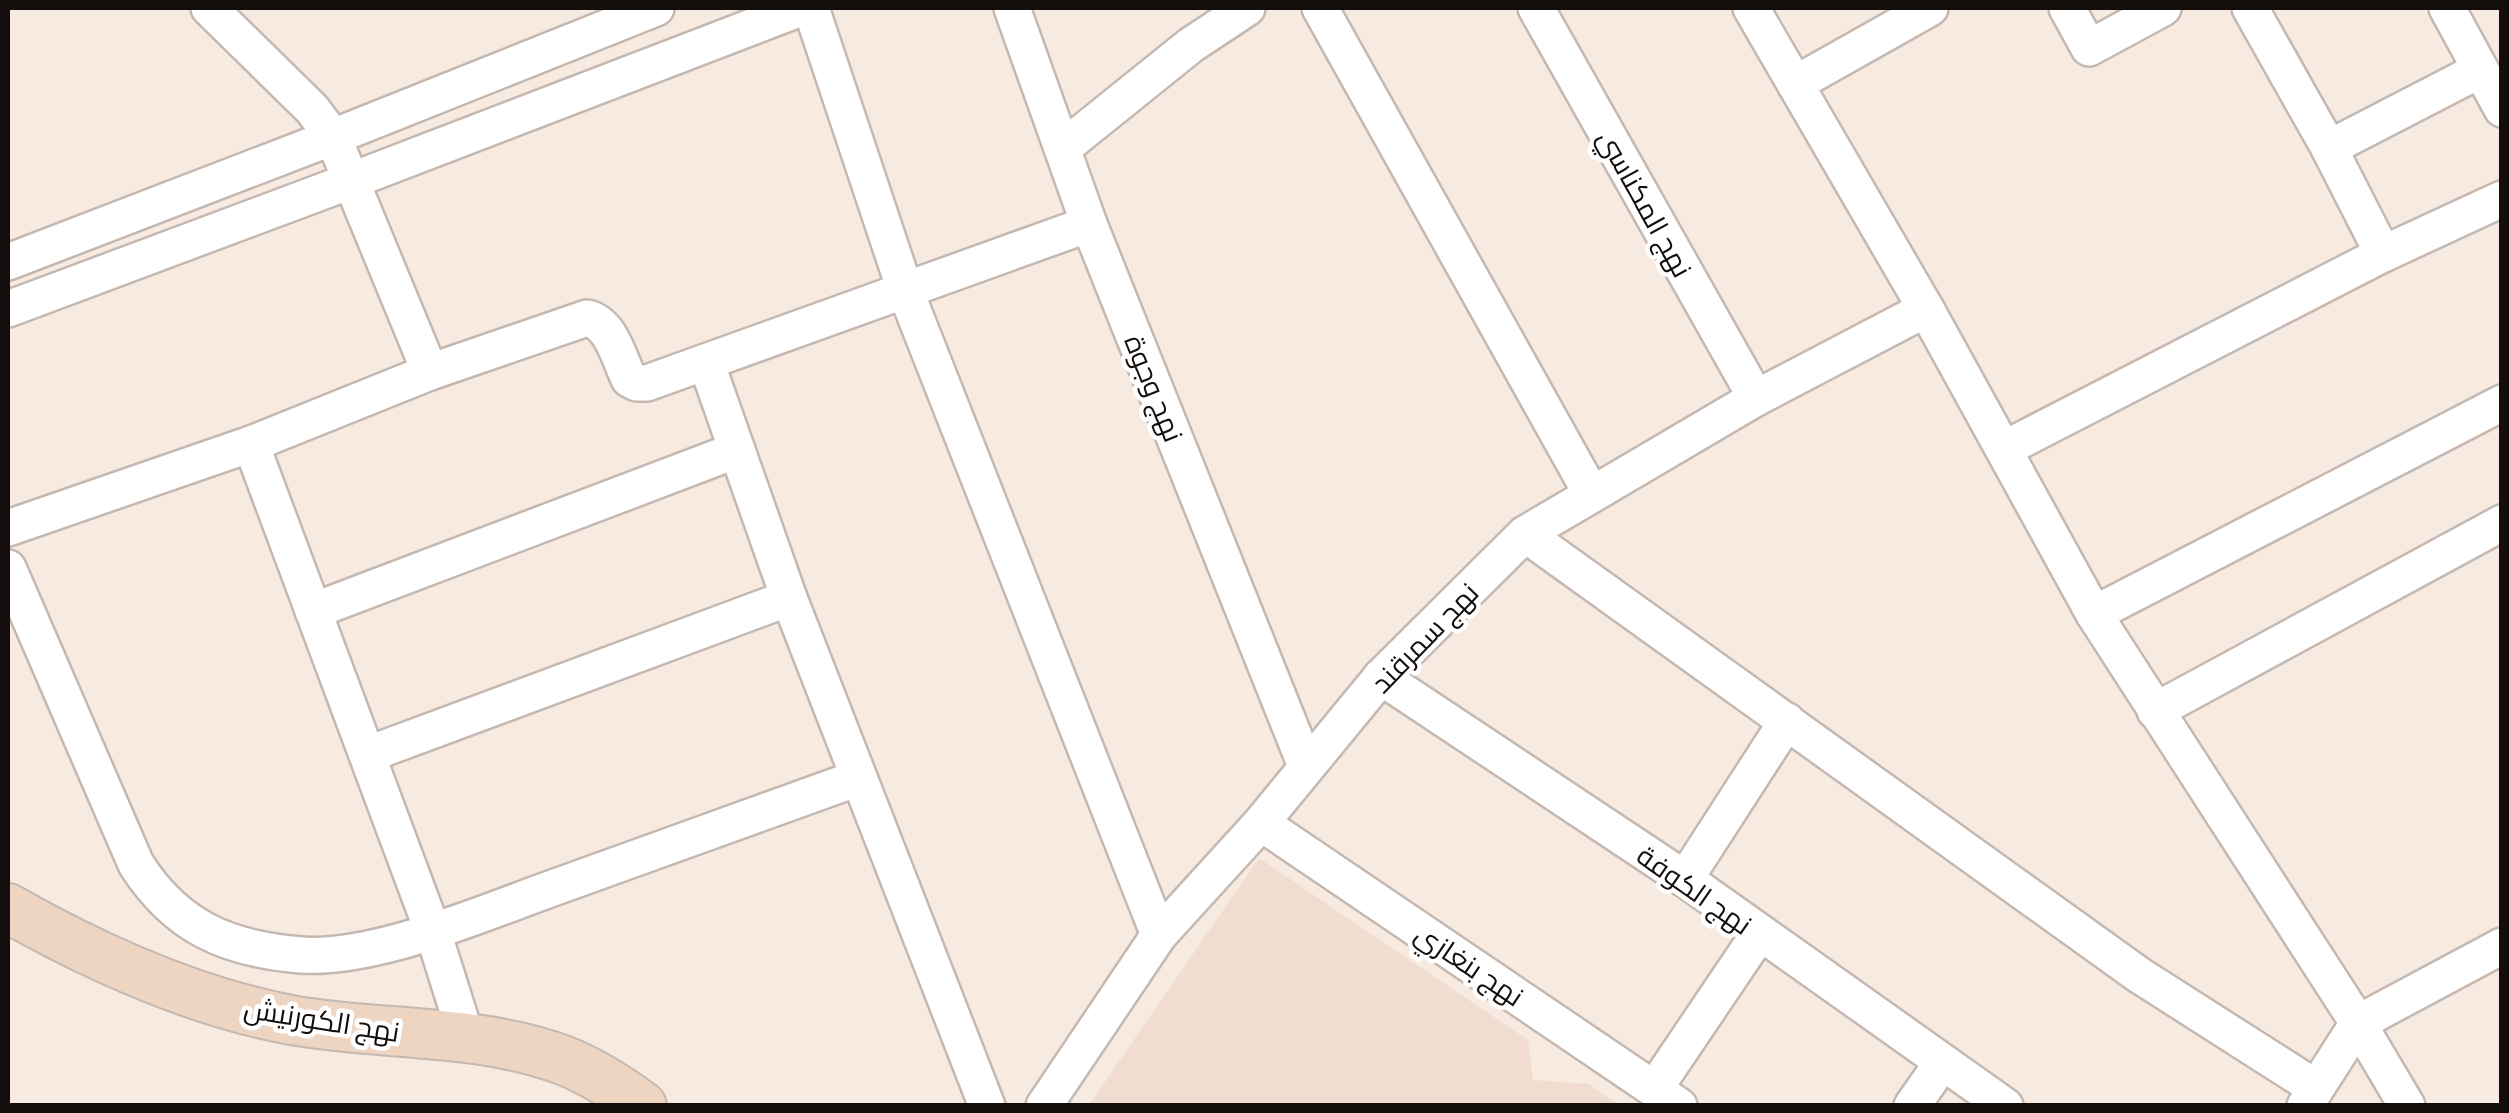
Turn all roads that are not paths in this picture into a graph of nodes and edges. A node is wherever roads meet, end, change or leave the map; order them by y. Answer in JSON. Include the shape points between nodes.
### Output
{"nodes":[{"id":1,"x":656,"y":8,"type":"edge"},
{"id":2,"x":801,"y":8,"type":"edge"},
{"id":3,"x":812,"y":8,"type":"edge"},
{"id":4,"x":1012,"y":8,"type":"edge"},
{"id":5,"x":1247,"y":8,"type":"edge"},
{"id":6,"x":1320,"y":8,"type":"edge"},
{"id":7,"x":1536,"y":8,"type":"edge"},
{"id":8,"x":1751,"y":8,"type":"edge"},
{"id":9,"x":1930,"y":8,"type":"edge"},
{"id":10,"x":2067,"y":8,"type":"edge"},
{"id":11,"x":2163,"y":8,"type":"edge"},
{"id":12,"x":2250,"y":8,"type":"edge"},
{"id":13,"x":2447,"y":8,"type":"edge"},
{"id":14,"x":216,"y":10,"type":"edge"},
{"id":15,"x":2480,"y":70,"type":"junction"},
{"id":16,"x":1796,"y":84,"type":"junction"},
{"id":17,"x":2502,"y":110,"type":"edge"},
{"id":18,"x":334,"y":137,"type":"junction"},
{"id":19,"x":1063,"y":148,"type":"junction"},
{"id":20,"x":2329,"y":148,"type":"junction"},
{"id":21,"x":353,"y":180,"type":"junction"},
{"id":22,"x":2502,"y":199,"type":"edge"},
{"id":23,"x":1089,"y":224,"type":"junction"},
{"id":24,"x":2382,"y":254,"type":"junction"},
{"id":25,"x":8,"y":262,"type":"edge"},
{"id":26,"x":905,"y":290,"type":"junction"},
{"id":27,"x":8,"y":309,"type":"edge"},
{"id":28,"x":1926,"y":309,"type":"junction"},
{"id":29,"x":706,"y":362,"type":"junction"},
{"id":30,"x":430,"y":372,"type":"junction"},
{"id":31,"x":1756,"y":398,"type":"junction"},
{"id":32,"x":2502,"y":403,"type":"edge"},
{"id":33,"x":251,"y":444,"type":"junction"},
{"id":34,"x":2004,"y":449,"type":"junction"},
{"id":35,"x":737,"y":450,"type":"junction"},
{"id":36,"x":1591,"y":492,"type":"junction"},
{"id":37,"x":2502,"y":523,"type":"edge"},
{"id":38,"x":8,"y":528,"type":"edge"},
{"id":39,"x":1525,"y":534,"type":"junction"},
{"id":40,"x":8,"y":568,"type":"edge"},
{"id":41,"x":788,"y":598,"type":"junction"},
{"id":42,"x":313,"y":611,"type":"junction"},
{"id":43,"x":2094,"y":614,"type":"junction"},
{"id":44,"x":1381,"y":677,"type":"junction"},
{"id":45,"x":2155,"y":711,"type":"junction"},
{"id":46,"x":1787,"y":722,"type":"junction"},
{"id":47,"x":369,"y":754,"type":"junction"},
{"id":48,"x":1306,"y":766,"type":"junction"},
{"id":49,"x":858,"y":778,"type":"junction"},
{"id":50,"x":1262,"y":823,"type":"junction"},
{"id":51,"x":1685,"y":880,"type":"junction"},
{"id":52,"x":8,"y":908,"type":"edge"},
{"id":53,"x":433,"y":932,"type":"junction"},
{"id":54,"x":1760,"y":934,"type":"junction"},
{"id":55,"x":1159,"y":935,"type":"junction"},
{"id":56,"x":2502,"y":946,"type":"edge"},
{"id":57,"x":2358,"y":1024,"type":"junction"},
{"id":58,"x":467,"y":1040,"type":"junction"},
{"id":59,"x":1942,"y":1063,"type":"junction"},
{"id":60,"x":1667,"y":1097,"type":"edge"},
{"id":61,"x":2311,"y":1097,"type":"edge"},
{"id":62,"x":642,"y":1106,"type":"edge"},
{"id":63,"x":987,"y":1106,"type":"edge"},
{"id":64,"x":1044,"y":1106,"type":"edge"},
{"id":65,"x":1912,"y":1106,"type":"edge"},
{"id":66,"x":2004,"y":1106,"type":"edge"},
{"id":67,"x":2407,"y":1106,"type":"edge"}],
"edges":[{"from":1,"to":18,"type":"street"},
{"from":2,"to":21,"type":"street"},
{"from":3,"to":26,"type":"street"},
{"from":4,"to":19,"type":"street","name":"نهج وجوة"},
{"from":5,"to":19,"type":"street","via":[[1190,45]]},
{"from":6,"to":36,"type":"street"},
{"from":7,"to":31,"type":"street","name":"نهج المكناسي"},
{"from":8,"to":16,"type":"street"},
{"from":9,"to":16,"type":"street"},
{"from":10,"to":11,"type":"street","via":[[2089,48]]},
{"from":12,"to":20,"type":"street"},
{"from":13,"to":15,"type":"street"},
{"from":14,"to":18,"type":"street"},
{"from":15,"to":17,"type":"street"},
{"from":15,"to":20,"type":"street"},
{"from":16,"to":28,"type":"street"},
{"from":18,"to":21,"type":"street"},
{"from":18,"to":25,"type":"street"},
{"from":19,"to":23,"type":"street","name":"نهج وجوة"},
{"from":20,"to":24,"type":"street"},
{"from":21,"to":27,"type":"street"},
{"from":21,"to":30,"type":"street"},
{"from":22,"to":24,"type":"street"},
{"from":23,"to":26,"type":"street"},
{"from":23,"to":48,"type":"street","name":"نهج وجوة"},
{"from":24,"to":34,"type":"street"},
{"from":26,"to":29,"type":"street"},
{"from":26,"to":55,"type":"street"},
{"from":28,"to":31,"type":"street","name":"نهج سمرقند"},
{"from":28,"to":34,"type":"street"},
{"from":29,"to":30,"type":"street","via":[[638,383],[629,379],[605,328],[587,318]]},
{"from":29,"to":35,"type":"street"},
{"from":30,"to":33,"type":"street"},
{"from":31,"to":36,"type":"street","name":"نهج سمرقند"},
{"from":32,"to":43,"type":"street"},
{"from":33,"to":38,"type":"street"},
{"from":33,"to":42,"type":"street"},
{"from":34,"to":43,"type":"street"},
{"from":35,"to":41,"type":"street"},
{"from":35,"to":42,"type":"street"},
{"from":36,"to":39,"type":"street","name":"نهج سمرقند"},
{"from":37,"to":45,"type":"street"},
{"from":39,"to":44,"type":"street","name":"نهج سمرقند"},
{"from":39,"to":46,"type":"street"},
{"from":40,"to":53,"type":"street","via":[[136,864],[155,894],[184,920],[221,938],[304,955],[340,954]]},
{"from":41,"to":47,"type":"street"},
{"from":41,"to":49,"type":"street"},
{"from":42,"to":47,"type":"street"},
{"from":43,"to":45,"type":"street"},
{"from":44,"to":48,"type":"street","name":"نهج سمرقند"},
{"from":44,"to":51,"type":"street","name":"نهج الكوفة"},
{"from":45,"to":57,"type":"street"},
{"from":46,"to":51,"type":"street"},
{"from":46,"to":61,"type":"street"},
{"from":47,"to":53,"type":"street"},
{"from":48,"to":50,"type":"street","name":"نهج سمرقند"},
{"from":49,"to":53,"type":"street"},
{"from":49,"to":63,"type":"street"},
{"from":50,"to":55,"type":"street","name":"نهج سمرقند"},
{"from":50,"to":60,"type":"street","name":"نهج بنغازي"},
{"from":51,"to":54,"type":"street","name":"نهج الكوفة"},
{"from":52,"to":58,"type":"main road","name":"نهج الكورنيش","via":[[132,971],[226,1004],[292,1020]]},
{"from":53,"to":58,"type":"street"},
{"from":54,"to":59,"type":"street","name":"نهج الكوفة"},
{"from":54,"to":60,"type":"street"},
{"from":55,"to":64,"type":"street","name":"نهج سمرقند"},
{"from":56,"to":57,"type":"street"},
{"from":57,"to":61,"type":"street"},
{"from":57,"to":67,"type":"street"},
{"from":58,"to":62,"type":"main road","name":"نهج الكورنيش","via":[[564,1060]]},
{"from":59,"to":65,"type":"street"},
{"from":59,"to":66,"type":"street","name":"نهج الكوفة"}]}
